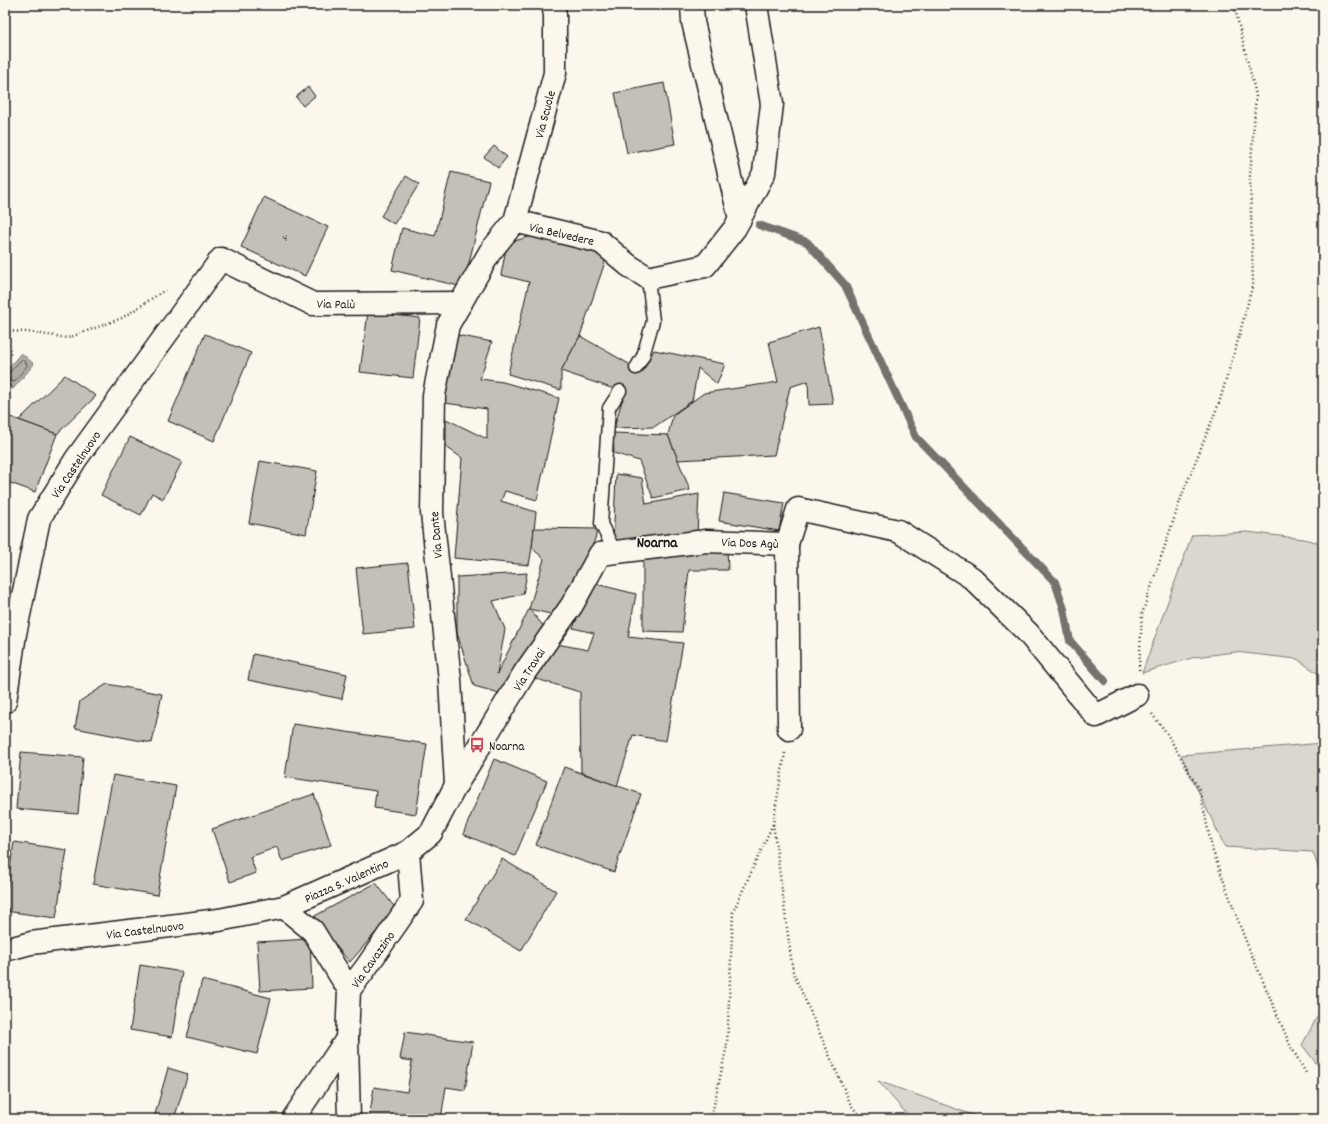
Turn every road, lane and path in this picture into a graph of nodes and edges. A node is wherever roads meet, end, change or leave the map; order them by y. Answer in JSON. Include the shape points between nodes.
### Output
{"nodes":[{"id":1,"x":553,"y":5,"type":"edge"},
{"id":2,"x":692,"y":5,"type":"edge"},
{"id":3,"x":756,"y":5,"type":"edge"},
{"id":4,"x":1234,"y":5,"type":"edge"},
{"id":5,"x":740,"y":219,"type":"junction"},
{"id":6,"x":514,"y":221,"type":"junction"},
{"id":7,"x":221,"y":259,"type":"joint"},
{"id":8,"x":648,"y":278,"type":"junction"},
{"id":9,"x":169,"y":288,"type":"dead end"},
{"id":10,"x":461,"y":303,"type":"junction"},
{"id":11,"x":5,"y":331,"type":"edge"},
{"id":12,"x":636,"y":368,"type":"dead end"},
{"id":13,"x":620,"y":391,"type":"dead end"},
{"id":14,"x":787,"y":544,"type":"junction"},
{"id":15,"x":608,"y":553,"type":"junction"},
{"id":16,"x":1137,"y":695,"type":"junction"},
{"id":17,"x":5,"y":702,"type":"edge"},
{"id":18,"x":789,"y":729,"type":"joint"},
{"id":19,"x":456,"y":785,"type":"junction"},
{"id":20,"x":773,"y":823,"type":"junction"},
{"id":21,"x":408,"y":852,"type":"junction"},
{"id":22,"x":284,"y":907,"type":"junction"},
{"id":23,"x":5,"y":950,"type":"edge"},
{"id":24,"x":349,"y":990,"type":"junction"},
{"id":25,"x":347,"y":1039,"type":"junction"},
{"id":26,"x":1306,"y":1073,"type":"dead end"},
{"id":27,"x":294,"y":1119,"type":"edge"},
{"id":28,"x":349,"y":1119,"type":"edge"},
{"id":29,"x":711,"y":1119,"type":"edge"},
{"id":30,"x":862,"y":1119,"type":"edge"}],
"edges":[{"from":1,"to":6,"type":"street","name":"Via Scuole","via":[[555,73]]},
{"from":2,"to":5,"type":"street","via":[[693,22]]},
{"from":3,"to":5,"type":"street","via":[[772,104],[764,173]]},
{"from":4,"to":16,"type":"path","via":[[1256,95],[1250,176],[1253,284],[1219,403],[1182,495],[1142,614]]},
{"from":5,"to":8,"type":"street","via":[[736,228],[705,266]]},
{"from":6,"to":8,"type":"street","name":"Via Belvedere","via":[[601,242]]},
{"from":6,"to":10,"type":"street","name":"Via Dante","via":[[490,252]]},
{"from":7,"to":10,"type":"street","name":"Via Palù","via":[[312,304]]},
{"from":7,"to":17,"type":"street","name":"Via Castelnuovo","via":[[76,459],[39,519],[15,634]]},
{"from":8,"to":12,"type":"lane","via":[[654,321],[643,356]]},
{"from":9,"to":11,"type":"path","via":[[122,318],[68,338]]},
{"from":10,"to":19,"type":"street","name":"Via Dante","via":[[448,325],[434,395],[432,513],[450,680]]},
{"from":13,"to":15,"type":"lane","via":[[609,408],[601,524]]},
{"from":14,"to":15,"type":"street","name":"Via Dos Agù","via":[[706,541]]},
{"from":14,"to":16,"type":"street","via":[[798,508],[898,531],[972,578],[1028,633],[1096,716]]},
{"from":14,"to":18,"type":"street","name":"Via Dos Agù"},
{"from":15,"to":19,"type":"street","name":"Via Travai","via":[[525,672]]},
{"from":16,"to":26,"type":"path","via":[[1166,732],[1200,791],[1212,848],[1245,939],[1290,1045]]},
{"from":18,"to":20,"type":"path"},
{"from":19,"to":21,"type":"street","via":[[431,833]]},
{"from":20,"to":29,"type":"path","via":[[733,912],[727,1045]]},
{"from":20,"to":30,"type":"path","via":[[793,972],[851,1104]]},
{"from":21,"to":22,"type":"street","name":"Piazza S. Valentino"},
{"from":21,"to":24,"type":"street","name":"Via Cavazzino","via":[[412,901]]},
{"from":22,"to":23,"type":"street","name":"Via Castelnuovo","via":[[219,920],[31,943]]},
{"from":22,"to":24,"type":"street","via":[[313,931]]},
{"from":24,"to":25,"type":"street","name":"Via Cavazzino"},
{"from":25,"to":27,"type":"street"},
{"from":25,"to":28,"type":"street","name":"Via Cavazzino"}]}
